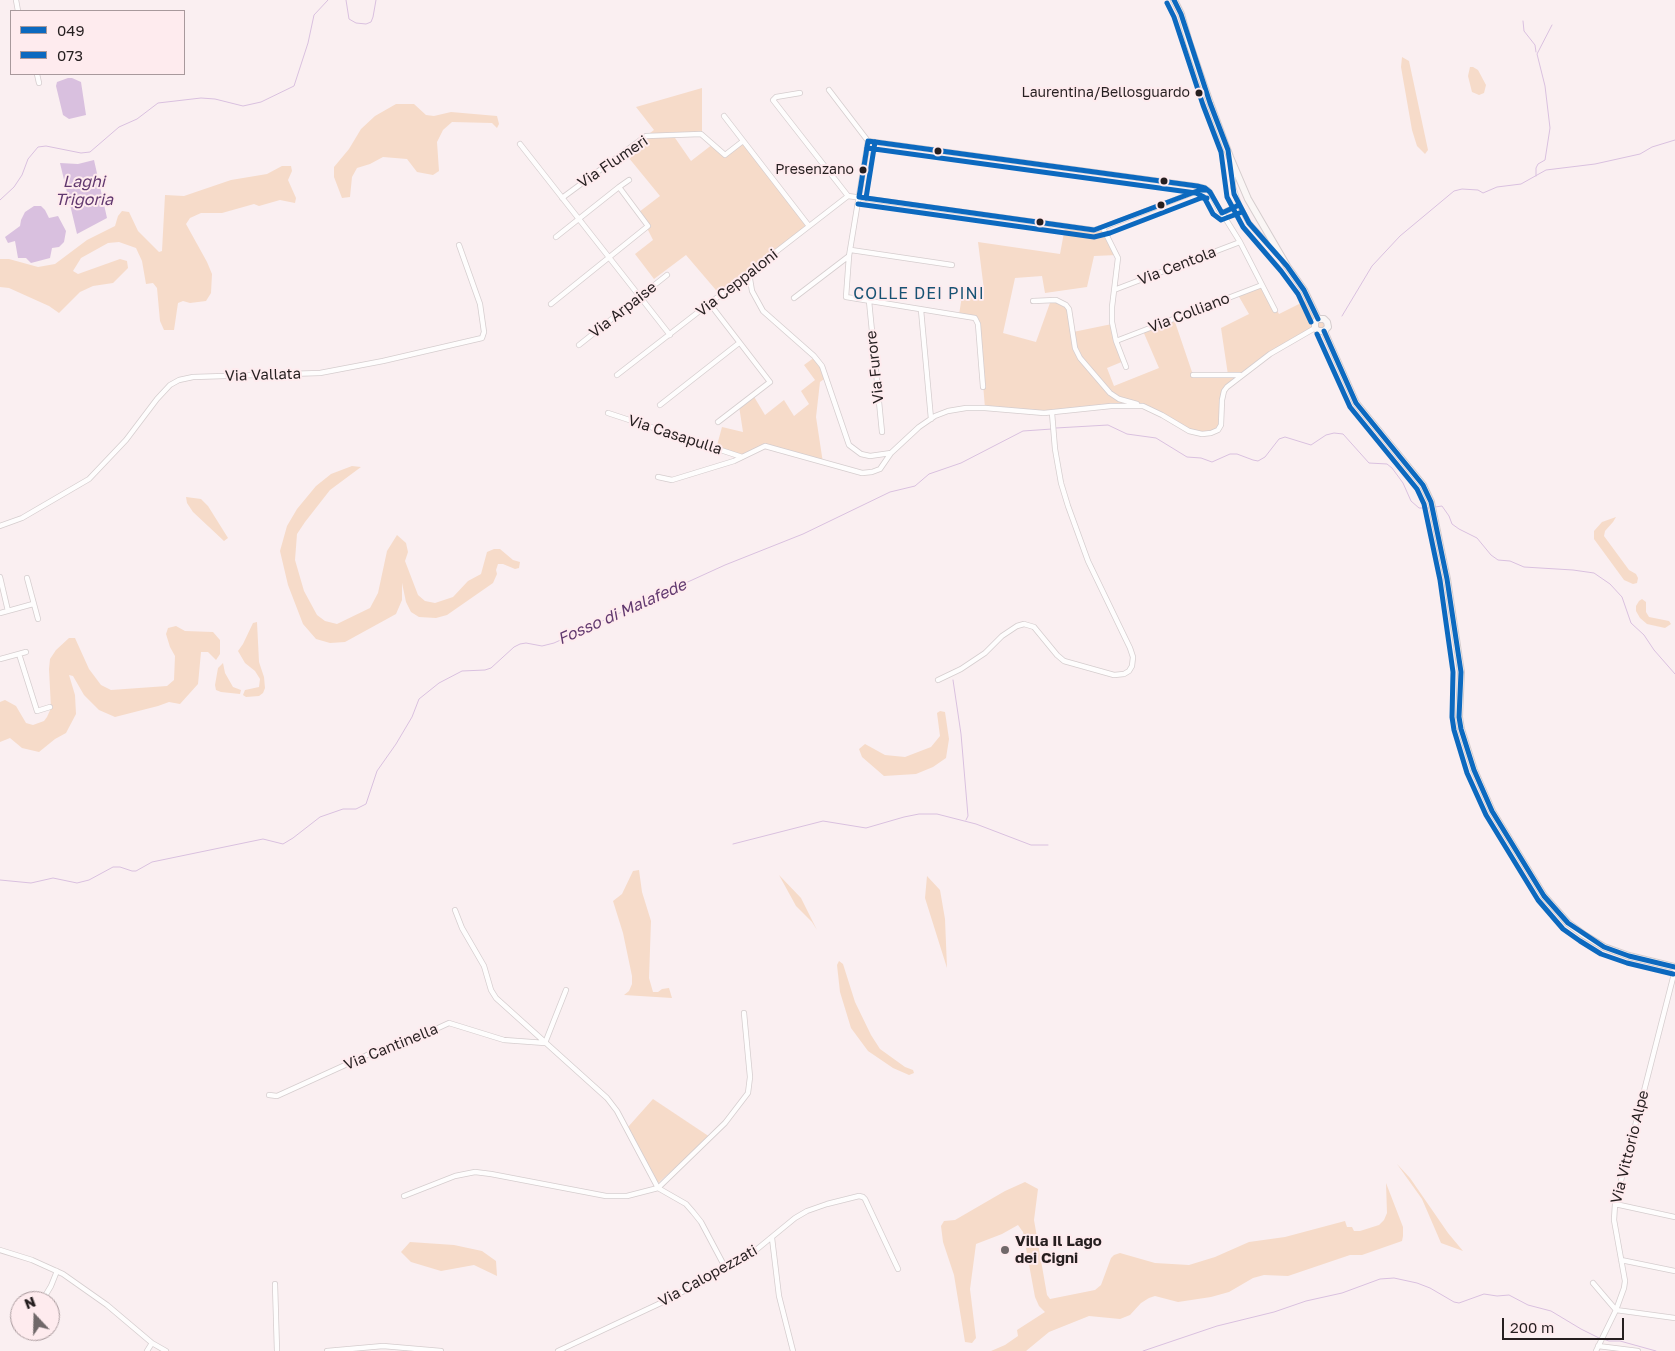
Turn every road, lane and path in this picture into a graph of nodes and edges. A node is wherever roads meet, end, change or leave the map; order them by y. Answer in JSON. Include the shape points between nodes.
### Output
{"nodes":[{"id":1,"x":1174,"y":0,"type":"edge"},
{"id":2,"x":37,"y":75,"type":"edge"},
{"id":3,"x":39,"y":83,"type":"dead end"},
{"id":4,"x":829,"y":90,"type":"dead end"},
{"id":5,"x":800,"y":93,"type":"dead end"},
{"id":6,"x":724,"y":116,"type":"dead end"},
{"id":7,"x":744,"y":141,"type":"junction"},
{"id":8,"x":868,"y":141,"type":"junction"},
{"id":9,"x":520,"y":144,"type":"dead end"},
{"id":10,"x":1230,"y":156,"type":"junction"},
{"id":11,"x":629,"y":180,"type":"dead end"},
{"id":12,"x":1241,"y":182,"type":"junction"},
{"id":13,"x":1195,"y":185,"type":"junction"},
{"id":14,"x":1233,"y":185,"type":"junction"},
{"id":15,"x":619,"y":187,"type":"junction"},
{"id":16,"x":1208,"y":190,"type":"junction"},
{"id":17,"x":1193,"y":194,"type":"junction"},
{"id":18,"x":848,"y":196,"type":"junction"},
{"id":19,"x":859,"y":197,"type":"junction"},
{"id":20,"x":562,"y":198,"type":"junction"},
{"id":21,"x":1239,"y":205,"type":"junction"},
{"id":22,"x":1222,"y":213,"type":"junction"},
{"id":23,"x":578,"y":219,"type":"junction"},
{"id":24,"x":809,"y":226,"type":"junction"},
{"id":25,"x":1104,"y":228,"type":"junction"},
{"id":26,"x":556,"y":237,"type":"dead end"},
{"id":27,"x":1240,"y":242,"type":"junction"},
{"id":28,"x":459,"y":245,"type":"dead end"},
{"id":29,"x":851,"y":250,"type":"junction"},
{"id":30,"x":849,"y":256,"type":"junction"},
{"id":31,"x":609,"y":258,"type":"junction"},
{"id":32,"x":952,"y":265,"type":"dead end"},
{"id":33,"x":1287,"y":266,"type":"junction"},
{"id":34,"x":749,"y":273,"type":"junction"},
{"id":35,"x":667,"y":275,"type":"dead end"},
{"id":36,"x":1262,"y":285,"type":"junction"},
{"id":37,"x":1114,"y":290,"type":"junction"},
{"id":38,"x":640,"y":296,"type":"junction"},
{"id":39,"x":794,"y":298,"type":"dead end"},
{"id":40,"x":1033,"y":301,"type":"dead end"},
{"id":41,"x":869,"y":302,"type":"junction"},
{"id":42,"x":551,"y":304,"type":"dead end"},
{"id":43,"x":710,"y":304,"type":"junction"},
{"id":44,"x":921,"y":310,"type":"junction"},
{"id":45,"x":1275,"y":310,"type":"dead end"},
{"id":46,"x":1318,"y":319,"type":"junction"},
{"id":47,"x":1315,"y":328,"type":"junction"},
{"id":48,"x":1324,"y":331,"type":"junction"},
{"id":49,"x":670,"y":335,"type":"junction"},
{"id":50,"x":1116,"y":341,"type":"junction"},
{"id":51,"x":740,"y":343,"type":"junction"},
{"id":52,"x":579,"y":345,"type":"dead end"},
{"id":53,"x":1126,"y":367,"type":"dead end"},
{"id":54,"x":617,"y":375,"type":"dead end"},
{"id":55,"x":1193,"y":375,"type":"dead end"},
{"id":56,"x":1241,"y":375,"type":"junction"},
{"id":57,"x":983,"y":387,"type":"dead end"},
{"id":58,"x":660,"y":405,"type":"dead end"},
{"id":59,"x":1143,"y":406,"type":"junction"},
{"id":60,"x":608,"y":413,"type":"dead end"},
{"id":61,"x":1052,"y":413,"type":"junction"},
{"id":62,"x":931,"y":419,"type":"junction"},
{"id":63,"x":718,"y":422,"type":"dead end"},
{"id":64,"x":882,"y":432,"type":"dead end"},
{"id":65,"x":892,"y":453,"type":"junction"},
{"id":66,"x":742,"y":458,"type":"junction"},
{"id":67,"x":658,"y":477,"type":"dead end"},
{"id":68,"x":0,"y":526,"type":"edge"},
{"id":69,"x":0,"y":577,"type":"edge"},
{"id":70,"x":27,"y":578,"type":"dead end"},
{"id":71,"x":34,"y":604,"type":"junction"},
{"id":72,"x":8,"y":611,"type":"junction"},
{"id":73,"x":0,"y":613,"type":"edge"},
{"id":74,"x":38,"y":619,"type":"dead end"},
{"id":75,"x":26,"y":652,"type":"dead end"},
{"id":76,"x":19,"y":654,"type":"junction"},
{"id":77,"x":0,"y":659,"type":"edge"},
{"id":78,"x":938,"y":680,"type":"dead end"},
{"id":79,"x":50,"y":707,"type":"dead end"},
{"id":80,"x":455,"y":910,"type":"dead end"},
{"id":81,"x":1675,"y":968,"type":"edge"},
{"id":82,"x":566,"y":990,"type":"dead end"},
{"id":83,"x":744,"y":1013,"type":"dead end"},
{"id":84,"x":545,"y":1044,"type":"junction"},
{"id":85,"x":269,"y":1095,"type":"dead end"},
{"id":86,"x":658,"y":1188,"type":"junction"},
{"id":87,"x":404,"y":1196,"type":"dead end"},
{"id":88,"x":1615,"y":1204,"type":"junction"},
{"id":89,"x":1675,"y":1218,"type":"edge"},
{"id":90,"x":772,"y":1238,"type":"junction"},
{"id":91,"x":0,"y":1250,"type":"edge"},
{"id":92,"x":1621,"y":1260,"type":"junction"},
{"id":93,"x":726,"y":1268,"type":"junction"},
{"id":94,"x":898,"y":1268,"type":"dead end"},
{"id":95,"x":58,"y":1271,"type":"junction"},
{"id":96,"x":1675,"y":1271,"type":"edge"},
{"id":97,"x":1593,"y":1282,"type":"dead end"},
{"id":98,"x":275,"y":1284,"type":"dead end"},
{"id":99,"x":48,"y":1291,"type":"edge"},
{"id":100,"x":1616,"y":1310,"type":"junction"},
{"id":101,"x":1675,"y":1318,"type":"edge"},
{"id":102,"x":152,"y":1343,"type":"junction"},
{"id":103,"x":1598,"y":1346,"type":"edge"},
{"id":104,"x":147,"y":1351,"type":"edge"},
{"id":105,"x":166,"y":1351,"type":"edge"},
{"id":106,"x":277,"y":1351,"type":"edge"},
{"id":107,"x":327,"y":1351,"type":"edge"},
{"id":108,"x":434,"y":1351,"type":"edge"},
{"id":109,"x":441,"y":1351,"type":"edge"},
{"id":110,"x":558,"y":1351,"type":"edge"},
{"id":111,"x":793,"y":1351,"type":"edge"},
{"id":112,"x":1638,"y":1351,"type":"edge"}],
"edges":[{"from":1,"to":10,"type":"main road"},
{"from":2,"to":3,"type":"street"},
{"from":4,"to":8,"type":"street"},
{"from":5,"to":18,"type":"street","via":[[774,98],[773,101]]},
{"from":6,"to":7,"type":"street"},
{"from":7,"to":20,"type":"street","name":"Via Flumeri","via":[[725,156],[701,134],[648,135]]},
{"from":7,"to":24,"type":"street"},
{"from":8,"to":13,"type":"street"},
{"from":8,"to":19,"type":"street"},
{"from":9,"to":20,"type":"street"},
{"from":10,"to":12,"type":"main road"},
{"from":10,"to":14,"type":"street"},
{"from":11,"to":15,"type":"street"},
{"from":12,"to":14,"type":"street"},
{"from":12,"to":33,"type":"main road"},
{"from":13,"to":16,"type":"street"},
{"from":13,"to":17,"type":"street"},
{"from":14,"to":21,"type":"street"},
{"from":15,"to":23,"type":"street"},
{"from":15,"to":31,"type":"street","via":[[648,226]]},
{"from":16,"to":17,"type":"street"},
{"from":16,"to":22,"type":"street"},
{"from":17,"to":25,"type":"street"},
{"from":18,"to":19,"type":"street"},
{"from":18,"to":24,"type":"street","name":"Via Ceppaloni"},
{"from":19,"to":25,"type":"street","via":[[1071,228]]},
{"from":19,"to":29,"type":"street"},
{"from":20,"to":23,"type":"street"},
{"from":21,"to":22,"type":"street"},
{"from":21,"to":33,"type":"street","via":[[1249,223]]},
{"from":22,"to":27,"type":"street"},
{"from":23,"to":26,"type":"street"},
{"from":23,"to":31,"type":"street"},
{"from":24,"to":34,"type":"street","name":"Via Ceppaloni"},
{"from":25,"to":37,"type":"street","via":[[1118,258]]},
{"from":27,"to":36,"type":"street"},
{"from":27,"to":37,"type":"street","name":"Via Centola"},
{"from":28,"to":68,"type":"street","name":"Via Vallata","via":[[480,304],[482,338],[327,372],[179,380],[168,388],[90,479],[27,515]]},
{"from":29,"to":30,"type":"street"},
{"from":29,"to":32,"type":"street"},
{"from":30,"to":39,"type":"street"},
{"from":30,"to":41,"type":"street","via":[[846,297]]},
{"from":31,"to":38,"type":"street"},
{"from":31,"to":42,"type":"street"},
{"from":33,"to":46,"type":"main road","via":[[1304,290]]},
{"from":34,"to":43,"type":"street","name":"Via Ceppaloni"},
{"from":34,"to":65,"type":"street","via":[[752,291],[763,311],[822,366],[850,447],[868,456]]},
{"from":35,"to":38,"type":"street","name":"Via Arpaise"},
{"from":36,"to":45,"type":"street"},
{"from":36,"to":50,"type":"street","name":"Via Colliano"},
{"from":37,"to":50,"type":"street","via":[[1111,316]]},
{"from":38,"to":49,"type":"street"},
{"from":38,"to":52,"type":"street","name":"Via Arpaise"},
{"from":40,"to":59,"type":"street","via":[[1053,300],[1066,305],[1082,361],[1113,396]]},
{"from":41,"to":44,"type":"street"},
{"from":41,"to":64,"type":"street","name":"Via Furore"},
{"from":43,"to":49,"type":"street","name":"Via Ceppaloni"},
{"from":43,"to":51,"type":"street"},
{"from":44,"to":57,"type":"street","via":[[976,319]]},
{"from":44,"to":62,"type":"street"},
{"from":46,"to":47,"type":"main road"},
{"from":46,"to":48,"type":"main road","via":[[1327,322],[1328,327]]},
{"from":47,"to":48,"type":"main road"},
{"from":47,"to":56,"type":"street","via":[[1275,350]]},
{"from":48,"to":81,"type":"main road","via":[[1353,398],[1421,483],[1433,508],[1461,672],[1461,730],[1492,811],[1544,896],[1568,923],[1604,947]]},
{"from":49,"to":54,"type":"street","name":"Via Ceppaloni"},
{"from":50,"to":53,"type":"street"},
{"from":51,"to":58,"type":"street"},
{"from":51,"to":63,"type":"street","via":[[770,382]]},
{"from":55,"to":56,"type":"street"},
{"from":56,"to":59,"type":"street","via":[[1224,391],[1221,425],[1211,433],[1189,431]]},
{"from":59,"to":61,"type":"street","name":"Via Casapulla","via":[[1107,406]]},
{"from":60,"to":66,"type":"street","name":"Via Casapulla"},
{"from":61,"to":62,"type":"street","name":"Via Casapulla","via":[[966,408],[948,411]]},
{"from":61,"to":78,"type":"street","via":[[1062,483],[1074,524],[1130,648],[1131,668],[1124,674],[1112,675],[1064,661],[1034,627],[1024,624],[1002,636],[972,662]]},
{"from":62,"to":65,"type":"street","name":"Via Casapulla"},
{"from":65,"to":66,"type":"street","name":"Via Casapulla","via":[[880,469],[862,473],[768,446]]},
{"from":66,"to":67,"type":"street","name":"Via Casapulla","via":[[672,480]]},
{"from":69,"to":72,"type":"street"},
{"from":70,"to":71,"type":"street"},
{"from":71,"to":72,"type":"street"},
{"from":71,"to":74,"type":"street"},
{"from":72,"to":73,"type":"street"},
{"from":75,"to":76,"type":"street"},
{"from":76,"to":77,"type":"street"},
{"from":76,"to":79,"type":"street","via":[[37,711]]},
{"from":80,"to":84,"type":"street","via":[[484,966],[496,998]]},
{"from":81,"to":88,"type":"street","name":"Via Vittorio Alpe"},
{"from":82,"to":84,"type":"street"},
{"from":83,"to":86,"type":"street","via":[[750,1078],[748,1093],[725,1123]]},
{"from":84,"to":85,"type":"street","name":"Via Cantinella","via":[[504,1040],[449,1023],[401,1045],[376,1051],[277,1096]]},
{"from":84,"to":86,"type":"street","via":[[607,1098]]},
{"from":86,"to":87,"type":"street","via":[[614,1197],[475,1172],[453,1176]]},
{"from":86,"to":93,"type":"street","via":[[694,1212]]},
{"from":88,"to":89,"type":"street"},
{"from":88,"to":92,"type":"street","name":"Via Vittorio Alpe","via":[[1614,1220]]},
{"from":90,"to":93,"type":"street","name":"Via Calopezzati"},
{"from":90,"to":94,"type":"street","name":"Via Calopezzati","via":[[807,1211],[862,1196]]},
{"from":90,"to":111,"type":"street","via":[[780,1296]]},
{"from":91,"to":95,"type":"street"},
{"from":92,"to":96,"type":"street"},
{"from":92,"to":100,"type":"street","name":"Via Vittorio Alpe","via":[[1625,1285]]},
{"from":93,"to":110,"type":"street","name":"Via Calopezzati","via":[[665,1301]]},
{"from":95,"to":99,"type":"street"},
{"from":95,"to":102,"type":"street","via":[[107,1305]]},
{"from":97,"to":100,"type":"street"},
{"from":98,"to":106,"type":"street"},
{"from":100,"to":101,"type":"street"},
{"from":100,"to":103,"type":"street","name":"Via Vittorio Alpe"},
{"from":102,"to":104,"type":"street"},
{"from":102,"to":105,"type":"street"},
{"from":103,"to":112,"type":"street"},
{"from":107,"to":108,"type":"street","via":[[383,1346]]},
{"from":108,"to":109,"type":"street"}]}
